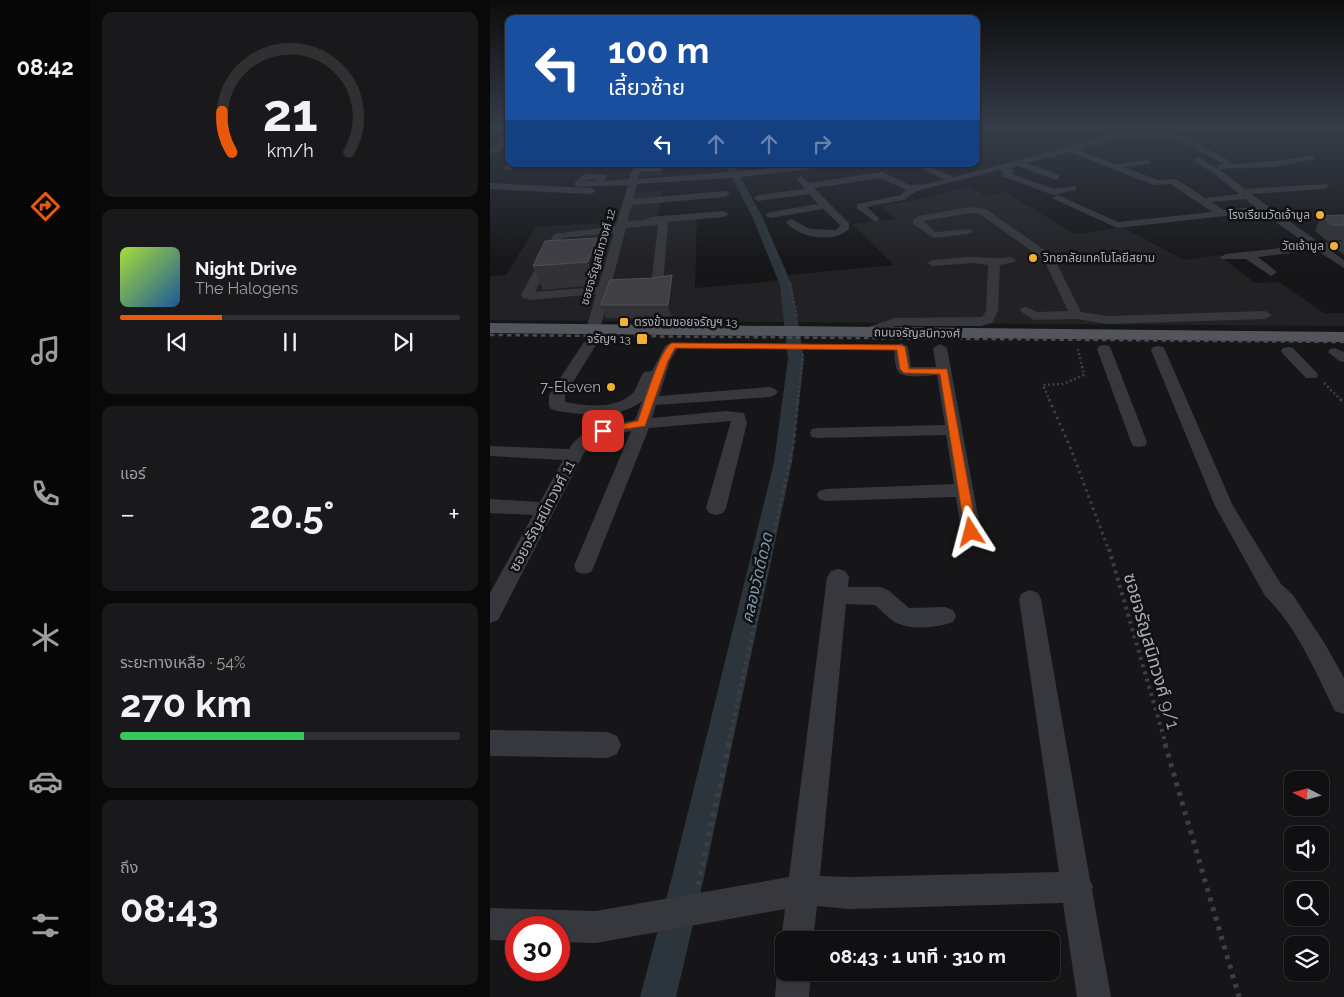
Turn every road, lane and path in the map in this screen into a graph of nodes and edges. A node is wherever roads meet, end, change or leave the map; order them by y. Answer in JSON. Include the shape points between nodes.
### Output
{"nodes":[{"id":1,"x":636,"y":174,"type":"edge"},
{"id":2,"x":747,"y":174,"type":"edge"},
{"id":3,"x":796,"y":174,"type":"edge"},
{"id":4,"x":845,"y":174,"type":"edge"},
{"id":5,"x":938,"y":174,"type":"edge"},
{"id":6,"x":976,"y":174,"type":"edge"},
{"id":7,"x":1006,"y":174,"type":"edge"},
{"id":8,"x":1047,"y":174,"type":"edge"},
{"id":9,"x":1132,"y":174,"type":"edge"},
{"id":10,"x":1219,"y":174,"type":"edge"},
{"id":11,"x":1262,"y":174,"type":"edge"},
{"id":12,"x":1222,"y":176,"type":"junction"},
{"id":13,"x":964,"y":177,"type":"junction"},
{"id":14,"x":1056,"y":177,"type":"dead end"},
{"id":15,"x":853,"y":179,"type":"junction"},
{"id":16,"x":953,"y":180,"type":"junction"},
{"id":17,"x":979,"y":182,"type":"dead end"},
{"id":18,"x":598,"y":184,"type":"dead end"},
{"id":19,"x":490,"y":186,"type":"edge"},
{"id":20,"x":1324,"y":186,"type":"dead end"},
{"id":21,"x":810,"y":188,"type":"junction"},
{"id":22,"x":1073,"y":188,"type":"dead end"},
{"id":23,"x":916,"y":189,"type":"junction"},
{"id":24,"x":631,"y":192,"type":"junction"},
{"id":25,"x":725,"y":194,"type":"dead end"},
{"id":26,"x":1245,"y":194,"type":"junction"},
{"id":27,"x":758,"y":198,"type":"dead end"},
{"id":28,"x":1057,"y":198,"type":"dead end"},
{"id":29,"x":1209,"y":200,"type":"dead end"},
{"id":30,"x":825,"y":206,"type":"junction"},
{"id":31,"x":1264,"y":209,"type":"junction"},
{"id":32,"x":1221,"y":213,"type":"junction"},
{"id":33,"x":724,"y":214,"type":"dead end"},
{"id":34,"x":770,"y":215,"type":"dead end"},
{"id":35,"x":875,"y":220,"type":"dead end"},
{"id":36,"x":791,"y":222,"type":"dead end"},
{"id":37,"x":1113,"y":224,"type":"junction"},
{"id":38,"x":763,"y":225,"type":"dead end"},
{"id":39,"x":622,"y":226,"type":"junction"},
{"id":40,"x":1098,"y":228,"type":"dead end"},
{"id":41,"x":967,"y":231,"type":"dead end"},
{"id":42,"x":1344,"y":244,"type":"edge"},
{"id":43,"x":1316,"y":246,"type":"junction"},
{"id":44,"x":1248,"y":255,"type":"junction"},
{"id":45,"x":1226,"y":257,"type":"dead end"},
{"id":46,"x":1010,"y":260,"type":"dead end"},
{"id":47,"x":933,"y":263,"type":"dead end"},
{"id":48,"x":994,"y":263,"type":"junction"},
{"id":49,"x":1344,"y":265,"type":"edge"},
{"id":50,"x":1271,"y":272,"type":"dead end"},
{"id":51,"x":657,"y":285,"type":"edge"},
{"id":52,"x":604,"y":290,"type":"junction"},
{"id":53,"x":1026,"y":311,"type":"dead end"},
{"id":54,"x":1076,"y":315,"type":"junction"},
{"id":55,"x":1265,"y":315,"type":"dead end"},
{"id":56,"x":490,"y":328,"type":"edge"},
{"id":57,"x":867,"y":332,"type":"junction"},
{"id":58,"x":1108,"y":335,"type":"junction"},
{"id":59,"x":1250,"y":336,"type":"junction"},
{"id":60,"x":591,"y":337,"type":"junction"},
{"id":61,"x":795,"y":338,"type":"junction"},
{"id":62,"x":490,"y":345,"type":"edge"},
{"id":63,"x":666,"y":346,"type":"junction"},
{"id":64,"x":901,"y":347,"type":"junction"},
{"id":65,"x":940,"y":348,"type":"junction"},
{"id":66,"x":1078,"y":349,"type":"junction"},
{"id":67,"x":1158,"y":350,"type":"junction"},
{"id":68,"x":1342,"y":350,"type":"edge"},
{"id":69,"x":1261,"y":351,"type":"junction"},
{"id":70,"x":1288,"y":351,"type":"junction"},
{"id":71,"x":944,"y":371,"type":"junction"},
{"id":72,"x":1311,"y":375,"type":"joint"},
{"id":73,"x":770,"y":392,"type":"dead end"},
{"id":74,"x":650,"y":401,"type":"junction"},
{"id":75,"x":1344,"y":403,"type":"edge"},
{"id":76,"x":642,"y":424,"type":"junction"},
{"id":77,"x":953,"y":430,"type":"junction"},
{"id":78,"x":818,"y":433,"type":"dead end"},
{"id":79,"x":1139,"y":442,"type":"dead end"},
{"id":80,"x":490,"y":451,"type":"edge"},
{"id":81,"x":574,"y":455,"type":"junction"},
{"id":82,"x":964,"y":490,"type":"junction"},
{"id":83,"x":826,"y":495,"type":"dead end"},
{"id":84,"x":490,"y":506,"type":"edge"},
{"id":85,"x":716,"y":508,"type":"dead end"},
{"id":86,"x":545,"y":509,"type":"junction"},
{"id":87,"x":971,"y":532,"type":"dead end"},
{"id":88,"x":584,"y":566,"type":"dead end"},
{"id":89,"x":837,"y":586,"type":"joint"},
{"id":90,"x":1030,"y":599,"type":"dead end"},
{"id":91,"x":490,"y":614,"type":"edge"},
{"id":92,"x":945,"y":616,"type":"dead end"},
{"id":93,"x":1344,"y":703,"type":"edge"},
{"id":94,"x":490,"y":743,"type":"edge"},
{"id":95,"x":608,"y":745,"type":"dead end"},
{"id":96,"x":1078,"y":887,"type":"junction"},
{"id":97,"x":802,"y":890,"type":"junction"},
{"id":98,"x":682,"y":912,"type":"junction"},
{"id":99,"x":490,"y":924,"type":"edge"},
{"id":100,"x":798,"y":931,"type":"edge"},
{"id":101,"x":793,"y":981,"type":"edge"},
{"id":102,"x":792,"y":997,"type":"edge"},
{"id":103,"x":1094,"y":997,"type":"edge"},
{"id":104,"x":1239,"y":997,"type":"edge"}],
"edges":[{"from":1,"to":24,"type":"street","name":"ซอยจรัญสนิทวงศ์ 12"},
{"from":2,"to":24,"type":"street"},
{"from":3,"to":21,"type":"street"},
{"from":4,"to":15,"type":"street"},
{"from":5,"to":16,"type":"street"},
{"from":6,"to":13,"type":"street"},
{"from":7,"to":22,"type":"street","via":[[1053,192]]},
{"from":8,"to":14,"type":"street"},
{"from":9,"to":32,"type":"street","via":[[1157,183],[1173,181]]},
{"from":10,"to":12,"type":"street"},
{"from":11,"to":12,"type":"street"},
{"from":12,"to":26,"type":"street"},
{"from":13,"to":16,"type":"street"},
{"from":13,"to":17,"type":"street"},
{"from":15,"to":21,"type":"street"},
{"from":15,"to":23,"type":"street","via":[[882,175]]},
{"from":16,"to":23,"type":"street"},
{"from":18,"to":24,"type":"street"},
{"from":19,"to":24,"type":"street"},
{"from":20,"to":26,"type":"street"},
{"from":21,"to":27,"type":"street"},
{"from":21,"to":30,"type":"street"},
{"from":23,"to":35,"type":"street","via":[[904,197],[860,206]]},
{"from":24,"to":25,"type":"street"},
{"from":24,"to":39,"type":"street","name":"ซอยจรัญสนิทวงศ์ 12"},
{"from":26,"to":29,"type":"street"},
{"from":26,"to":31,"type":"street"},
{"from":28,"to":37,"type":"street"},
{"from":30,"to":34,"type":"street"},
{"from":30,"to":36,"type":"street","via":[[844,223],[843,230],[831,234],[806,232]]},
{"from":31,"to":32,"type":"street"},
{"from":31,"to":43,"type":"street"},
{"from":32,"to":37,"type":"street"},
{"from":33,"to":39,"type":"street"},
{"from":37,"to":40,"type":"street"},
{"from":38,"to":61,"type":"path","via":[[789,284]]},
{"from":39,"to":51,"type":"street","via":[[663,224]]},
{"from":39,"to":52,"type":"street","name":"ซอยจรัญสนิทวงศ์ 12","via":[[609,254]]},
{"from":39,"to":52,"type":"street","via":[[558,236],[551,259],[526,295]]},
{"from":41,"to":54,"type":"street","via":[[934,235],[918,224],[918,220],[965,210],[983,212],[1049,258]]},
{"from":42,"to":43,"type":"street"},
{"from":43,"to":44,"type":"street"},
{"from":43,"to":49,"type":"street"},
{"from":44,"to":45,"type":"street"},
{"from":44,"to":50,"type":"street"},
{"from":46,"to":48,"type":"street"},
{"from":47,"to":48,"type":"street","via":[[973,260]]},
{"from":48,"to":57,"type":"street","via":[[992,312],[987,320],[896,322]]},
{"from":52,"to":60,"type":"street","name":"ซอยจรัญสนิทวงศ์ 12"},
{"from":53,"to":54,"type":"street","via":[[1034,316]]},
{"from":54,"to":58,"type":"street"},
{"from":55,"to":58,"type":"street"},
{"from":56,"to":60,"type":"main road","name":"ถนนจรัญสนิทวงศ์"},
{"from":57,"to":58,"type":"main road","name":"ถนนจรัญสนิทวงศ์"},
{"from":57,"to":61,"type":"main road","name":"ถนนจรัญสนิทวงศ์"},
{"from":58,"to":59,"type":"main road","name":"ถนนจรัญสนิทวงศ์"},
{"from":58,"to":66,"type":"main road","name":"ถนนจรัญสนิทวงศ์"},
{"from":58,"to":67,"type":"main road","name":"ถนนจรัญสนิทวงศ์"},
{"from":58,"to":79,"type":"street"},
{"from":59,"to":68,"type":"main road","name":"ถนนจรัญสนิทวงศ์"},
{"from":59,"to":69,"type":"main road"},
{"from":60,"to":61,"type":"main road","name":"ถนนจรัญสนิทวงศ์"},
{"from":60,"to":62,"type":"main road","name":"ถนนจรัญสนิทวงศ์"},
{"from":60,"to":63,"type":"main road","name":"ถนนจรัญสนิทวงศ์"},
{"from":60,"to":63,"type":"street","name":"ซอยจรัญสนิทวงศ์ 12","via":[[557,395],[557,406],[609,409],[628,404],[638,396]]},
{"from":61,"to":63,"type":"main road","name":"ถนนจรัญสนิทวงศ์"},
{"from":61,"to":64,"type":"main road","name":"ถนนจรัญสนิทวงศ์"},
{"from":61,"to":98,"type":"path","via":[[794,442]]},
{"from":63,"to":74,"type":"street"},
{"from":64,"to":65,"type":"main road","name":"ถนนจรัญสนิทวงศ์"},
{"from":64,"to":71,"type":"street","via":[[907,371]]},
{"from":65,"to":66,"type":"main road","name":"ถนนจรัญสนิทวงศ์"},
{"from":65,"to":71,"type":"street"},
{"from":66,"to":104,"type":"path","name":"ซอยจรัญสนิทวงศ์ 9/1","via":[[1084,375],[1063,384],[1043,385],[1107,544]]},
{"from":67,"to":69,"type":"main road","name":"ถนนจรัญสนิทวงศ์"},
{"from":67,"to":93,"type":"street","via":[[1224,506],[1269,583],[1285,601],[1317,651]]},
{"from":68,"to":70,"type":"main road","name":"ถนนจรัญสนิทวงศ์"},
{"from":69,"to":70,"type":"main road","name":"ถนนจรัญสนิทวงศ์"},
{"from":70,"to":72,"type":"street"},
{"from":71,"to":77,"type":"street"},
{"from":72,"to":75,"type":"path"},
{"from":73,"to":74,"type":"street"},
{"from":74,"to":76,"type":"street"},
{"from":76,"to":81,"type":"street","name":"ซอยจรัญสนิทวงศ์ 11","via":[[590,436]]},
{"from":76,"to":85,"type":"street","name":"ซอยจรัญสนิทวงศ์ 11","via":[[738,416],[740,423]]},
{"from":76,"to":88,"type":"street"},
{"from":77,"to":78,"type":"street"},
{"from":77,"to":82,"type":"street"},
{"from":80,"to":81,"type":"street"},
{"from":81,"to":86,"type":"street","name":"ซอยจรัญสนิทวงศ์ 11"},
{"from":82,"to":83,"type":"street"},
{"from":82,"to":87,"type":"street"},
{"from":84,"to":86,"type":"street"},
{"from":86,"to":91,"type":"street","name":"ซอยจรัญสนิทวงศ์ 11"},
{"from":89,"to":92,"type":"street","via":[[880,596],[912,618]]},
{"from":89,"to":97,"type":"street"},
{"from":90,"to":96,"type":"street"},
{"from":94,"to":95,"type":"street"},
{"from":96,"to":97,"type":"street","via":[[850,893]]},
{"from":96,"to":103,"type":"street"},
{"from":97,"to":98,"type":"street"},
{"from":97,"to":100,"type":"street"},
{"from":98,"to":99,"type":"street","via":[[596,927]]},
{"from":101,"to":102,"type":"street"}]}
